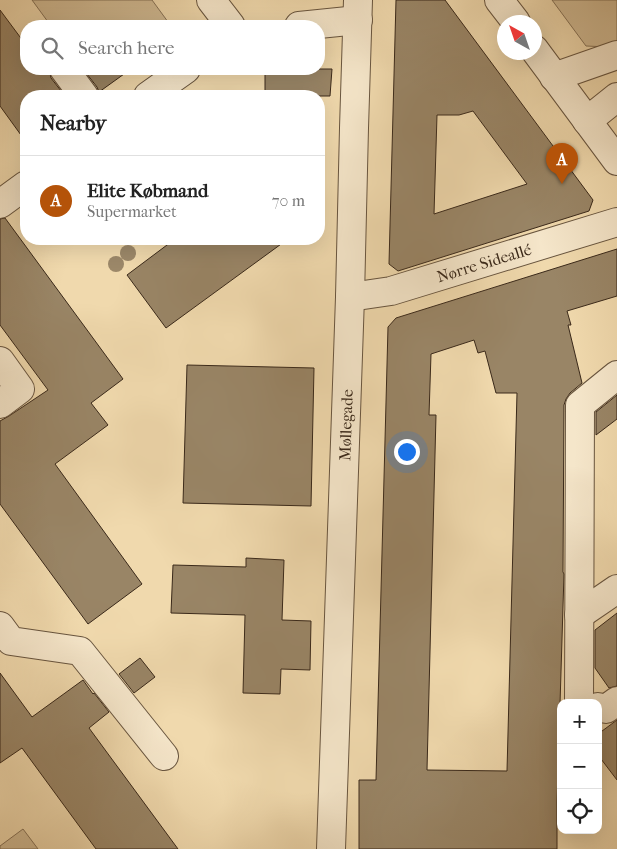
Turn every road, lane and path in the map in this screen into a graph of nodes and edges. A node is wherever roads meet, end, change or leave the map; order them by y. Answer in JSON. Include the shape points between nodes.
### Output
{"nodes":[{"id":1,"x":212,"y":0,"type":"edge"},
{"id":2,"x":500,"y":0,"type":"edge"},
{"id":3,"x":358,"y":10,"type":"edge"},
{"id":4,"x":511,"y":15,"type":"edge"},
{"id":5,"x":227,"y":20,"type":"edge"},
{"id":6,"x":321,"y":20,"type":"edge"},
{"id":7,"x":617,"y":55,"type":"edge"},
{"id":8,"x":542,"y":60,"type":"edge"},
{"id":9,"x":68,"y":75,"type":"edge"},
{"id":10,"x":178,"y":75,"type":"edge"},
{"id":11,"x":554,"y":77,"type":"junction"},
{"id":12,"x":80,"y":90,"type":"edge"},
{"id":13,"x":156,"y":90,"type":"edge"},
{"id":14,"x":617,"y":96,"type":"edge"},
{"id":15,"x":587,"y":121,"type":"junction"},
{"id":16,"x":617,"y":161,"type":"edge"},
{"id":17,"x":20,"y":189,"type":"edge"},
{"id":18,"x":0,"y":204,"type":"edge"},
{"id":19,"x":617,"y":222,"type":"edge"},
{"id":20,"x":350,"y":297,"type":"junction"},
{"id":21,"x":0,"y":361,"type":"edge"},
{"id":22,"x":617,"y":375,"type":"edge"},
{"id":23,"x":0,"y":404,"type":"edge"},
{"id":24,"x":617,"y":589,"type":"edge"},
{"id":25,"x":579,"y":615,"type":"junction"},
{"id":26,"x":5,"y":633,"type":"edge"},
{"id":27,"x":579,"y":699,"type":"edge"},
{"id":28,"x":164,"y":756,"type":"dead end"},
{"id":29,"x":331,"y":849,"type":"edge"}],
"edges":[{"from":1,"to":5,"type":"street"},
{"from":2,"to":4,"type":"street"},
{"from":3,"to":6,"type":"street"},
{"from":3,"to":20,"type":"street","name":"Møllegade"},
{"from":7,"to":11,"type":"street"},
{"from":8,"to":11,"type":"street"},
{"from":9,"to":12,"type":"street"},
{"from":10,"to":13,"type":"street"},
{"from":11,"to":15,"type":"street"},
{"from":14,"to":15,"type":"street"},
{"from":15,"to":16,"type":"street"},
{"from":17,"to":18,"type":"street"},
{"from":19,"to":20,"type":"street","name":"Nørre Sideallé","via":[[391,291]]},
{"from":20,"to":29,"type":"street","name":"Møllegade"},
{"from":21,"to":23,"type":"street","via":[[20,389]]},
{"from":22,"to":25,"type":"street","via":[[580,405]]},
{"from":24,"to":25,"type":"street"},
{"from":25,"to":27,"type":"street"},
{"from":26,"to":28,"type":"street","via":[[80,651]]}]}
